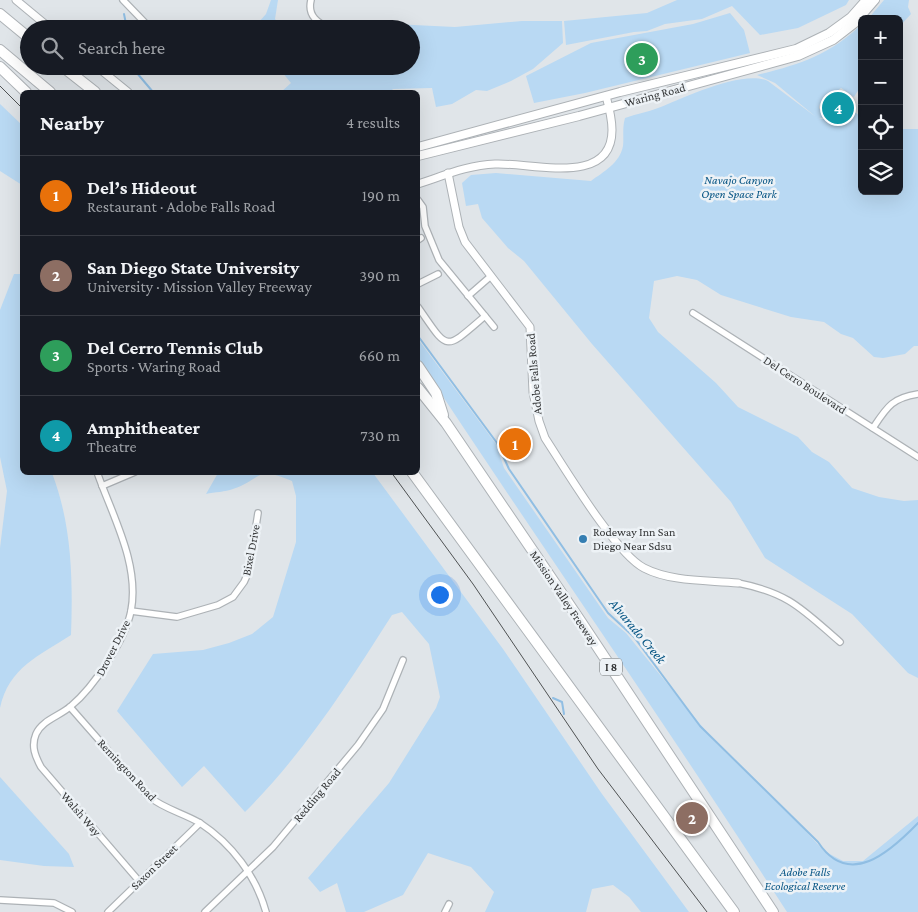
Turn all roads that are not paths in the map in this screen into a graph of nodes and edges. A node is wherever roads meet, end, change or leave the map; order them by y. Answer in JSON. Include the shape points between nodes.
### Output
{"nodes":[{"id":1,"x":16,"y":0,"type":"edge"},
{"id":2,"x":123,"y":0,"type":"edge"},
{"id":3,"x":312,"y":0,"type":"edge"},
{"id":4,"x":866,"y":0,"type":"edge"},
{"id":5,"x":875,"y":0,"type":"edge"},
{"id":6,"x":0,"y":14,"type":"edge"},
{"id":7,"x":40,"y":20,"type":"edge"},
{"id":8,"x":142,"y":20,"type":"edge"},
{"id":9,"x":315,"y":20,"type":"edge"},
{"id":10,"x":20,"y":31,"type":"edge"},
{"id":11,"x":0,"y":50,"type":"edge"},
{"id":12,"x":0,"y":67,"type":"edge"},
{"id":13,"x":20,"y":67,"type":"edge"},
{"id":14,"x":30,"y":75,"type":"edge"},
{"id":15,"x":74,"y":75,"type":"edge"},
{"id":16,"x":74,"y":75,"type":"edge"},
{"id":17,"x":106,"y":75,"type":"edge"},
{"id":18,"x":24,"y":90,"type":"edge"},
{"id":19,"x":48,"y":90,"type":"edge"},
{"id":20,"x":92,"y":90,"type":"edge"},
{"id":21,"x":97,"y":90,"type":"edge"},
{"id":22,"x":124,"y":90,"type":"edge"},
{"id":23,"x":606,"y":96,"type":"junction"},
{"id":24,"x":609,"y":107,"type":"junction"},
{"id":25,"x":420,"y":146,"type":"edge"},
{"id":26,"x":420,"y":155,"type":"edge"},
{"id":27,"x":448,"y":173,"type":"junction"},
{"id":28,"x":420,"y":183,"type":"edge"},
{"id":29,"x":420,"y":203,"type":"edge"},
{"id":30,"x":438,"y":274,"type":"dead end"},
{"id":31,"x":491,"y":276,"type":"junction"},
{"id":32,"x":420,"y":283,"type":"edge"},
{"id":33,"x":468,"y":296,"type":"junction"},
{"id":34,"x":420,"y":310,"type":"edge"},
{"id":35,"x":692,"y":313,"type":"dead end"},
{"id":36,"x":485,"y":316,"type":"junction"},
{"id":37,"x":494,"y":327,"type":"dead end"},
{"id":38,"x":420,"y":369,"type":"edge"},
{"id":39,"x":420,"y":390,"type":"edge"},
{"id":40,"x":918,"y":394,"type":"edge"},
{"id":41,"x":446,"y":423,"type":"junction"},
{"id":42,"x":873,"y":428,"type":"junction"},
{"id":43,"x":918,"y":457,"type":"edge"},
{"id":44,"x":98,"y":475,"type":"edge"},
{"id":45,"x":128,"y":475,"type":"edge"},
{"id":46,"x":405,"y":475,"type":"edge"},
{"id":47,"x":414,"y":475,"type":"edge"},
{"id":48,"x":102,"y":486,"type":"junction"},
{"id":49,"x":434,"y":503,"type":"junction"},
{"id":50,"x":258,"y":513,"type":"dead end"},
{"id":51,"x":738,"y":583,"type":"joint"},
{"id":52,"x":131,"y":611,"type":"junction"},
{"id":53,"x":840,"y":642,"type":"dead end"},
{"id":54,"x":403,"y":660,"type":"dead end"},
{"id":55,"x":70,"y":707,"type":"junction"},
{"id":56,"x":34,"y":742,"type":"joint"},
{"id":57,"x":200,"y":823,"type":"junction"},
{"id":58,"x":249,"y":870,"type":"junction"},
{"id":59,"x":139,"y":881,"type":"junction"},
{"id":60,"x":0,"y":900,"type":"edge"},
{"id":61,"x":449,"y":904,"type":"dead end"},
{"id":62,"x":72,"y":912,"type":"edge"},
{"id":63,"x":108,"y":912,"type":"edge"},
{"id":64,"x":205,"y":912,"type":"edge"},
{"id":65,"x":266,"y":912,"type":"edge"},
{"id":66,"x":445,"y":912,"type":"edge"},
{"id":67,"x":734,"y":912,"type":"edge"},
{"id":68,"x":773,"y":912,"type":"edge"}],
"edges":[{"from":1,"to":7,"type":"street"},
{"from":2,"to":8,"type":"street"},
{"from":3,"to":9,"type":"street","via":[[312,16]]},
{"from":4,"to":23,"type":"main road","name":"Waring Road","via":[[851,17],[829,33],[796,49]]},
{"from":5,"to":24,"type":"main road","name":"Waring Road","via":[[855,23],[798,56]]},
{"from":6,"to":10,"type":"highway"},
{"from":11,"to":13,"type":"highway"},
{"from":12,"to":18,"type":"highway"},
{"from":14,"to":19,"type":"highway"},
{"from":15,"to":20,"type":"highway"},
{"from":16,"to":21,"type":"highway"},
{"from":17,"to":22,"type":"street"},
{"from":23,"to":24,"type":"street"},
{"from":23,"to":25,"type":"main road","name":"Waring Road"},
{"from":24,"to":26,"type":"main road","name":"Waring Road"},
{"from":24,"to":27,"type":"street","via":[[612,132],[609,145],[600,159],[588,166],[573,169],[498,164]]},
{"from":27,"to":28,"type":"street"},
{"from":27,"to":31,"type":"street","name":"Adobe Falls Road","via":[[462,235]]},
{"from":29,"to":33,"type":"street","via":[[425,226],[439,260]]},
{"from":30,"to":32,"type":"street"},
{"from":31,"to":33,"type":"street"},
{"from":31,"to":51,"type":"street","name":"Adobe Falls Road","via":[[530,327],[534,392],[545,438],[618,545],[642,568],[657,574]]},
{"from":33,"to":36,"type":"street"},
{"from":34,"to":36,"type":"street","via":[[442,341],[449,343]]},
{"from":35,"to":42,"type":"street","name":"Del Cerro Boulevard"},
{"from":36,"to":37,"type":"street"},
{"from":38,"to":41,"type":"highway","via":[[436,393]]},
{"from":39,"to":41,"type":"highway","name":"Mission Valley Freeway","number":"I 8"},
{"from":40,"to":42,"type":"street","via":[[900,397],[888,406]]},
{"from":41,"to":68,"type":"highway","name":"Mission Valley Freeway","number":"I 8"},
{"from":42,"to":43,"type":"street","name":"Del Cerro Boulevard"},
{"from":44,"to":48,"type":"street","name":"Drover Drive"},
{"from":45,"to":48,"type":"street"},
{"from":46,"to":49,"type":"highway"},
{"from":47,"to":49,"type":"highway"},
{"from":48,"to":52,"type":"street","name":"Drover Drive","via":[[130,564]]},
{"from":49,"to":67,"type":"highway"},
{"from":50,"to":52,"type":"street","name":"Bixel Drive","via":[[247,577],[228,600],[178,617]]},
{"from":51,"to":53,"type":"street","name":"Adobe Falls Road","via":[[764,588],[794,602]]},
{"from":52,"to":55,"type":"street","name":"Drover Drive","via":[[98,677]]},
{"from":54,"to":58,"type":"street","name":"Redding Road","via":[[383,709],[358,745],[304,812]]},
{"from":55,"to":56,"type":"street","name":"Drover Drive","via":[[42,726]]},
{"from":55,"to":57,"type":"street","name":"Remington Road","via":[[148,796]]},
{"from":56,"to":59,"type":"street","name":"Walsh Way","via":[[41,767]]},
{"from":57,"to":58,"type":"street","name":"Remington Road"},
{"from":57,"to":59,"type":"street","name":"Saxon Street"},
{"from":58,"to":64,"type":"street","name":"Redding Road"},
{"from":58,"to":65,"type":"street","name":"Remington Road"},
{"from":59,"to":63,"type":"street","name":"Saxon Street"},
{"from":60,"to":62,"type":"street","via":[[54,903]]},
{"from":61,"to":66,"type":"street"}]}
